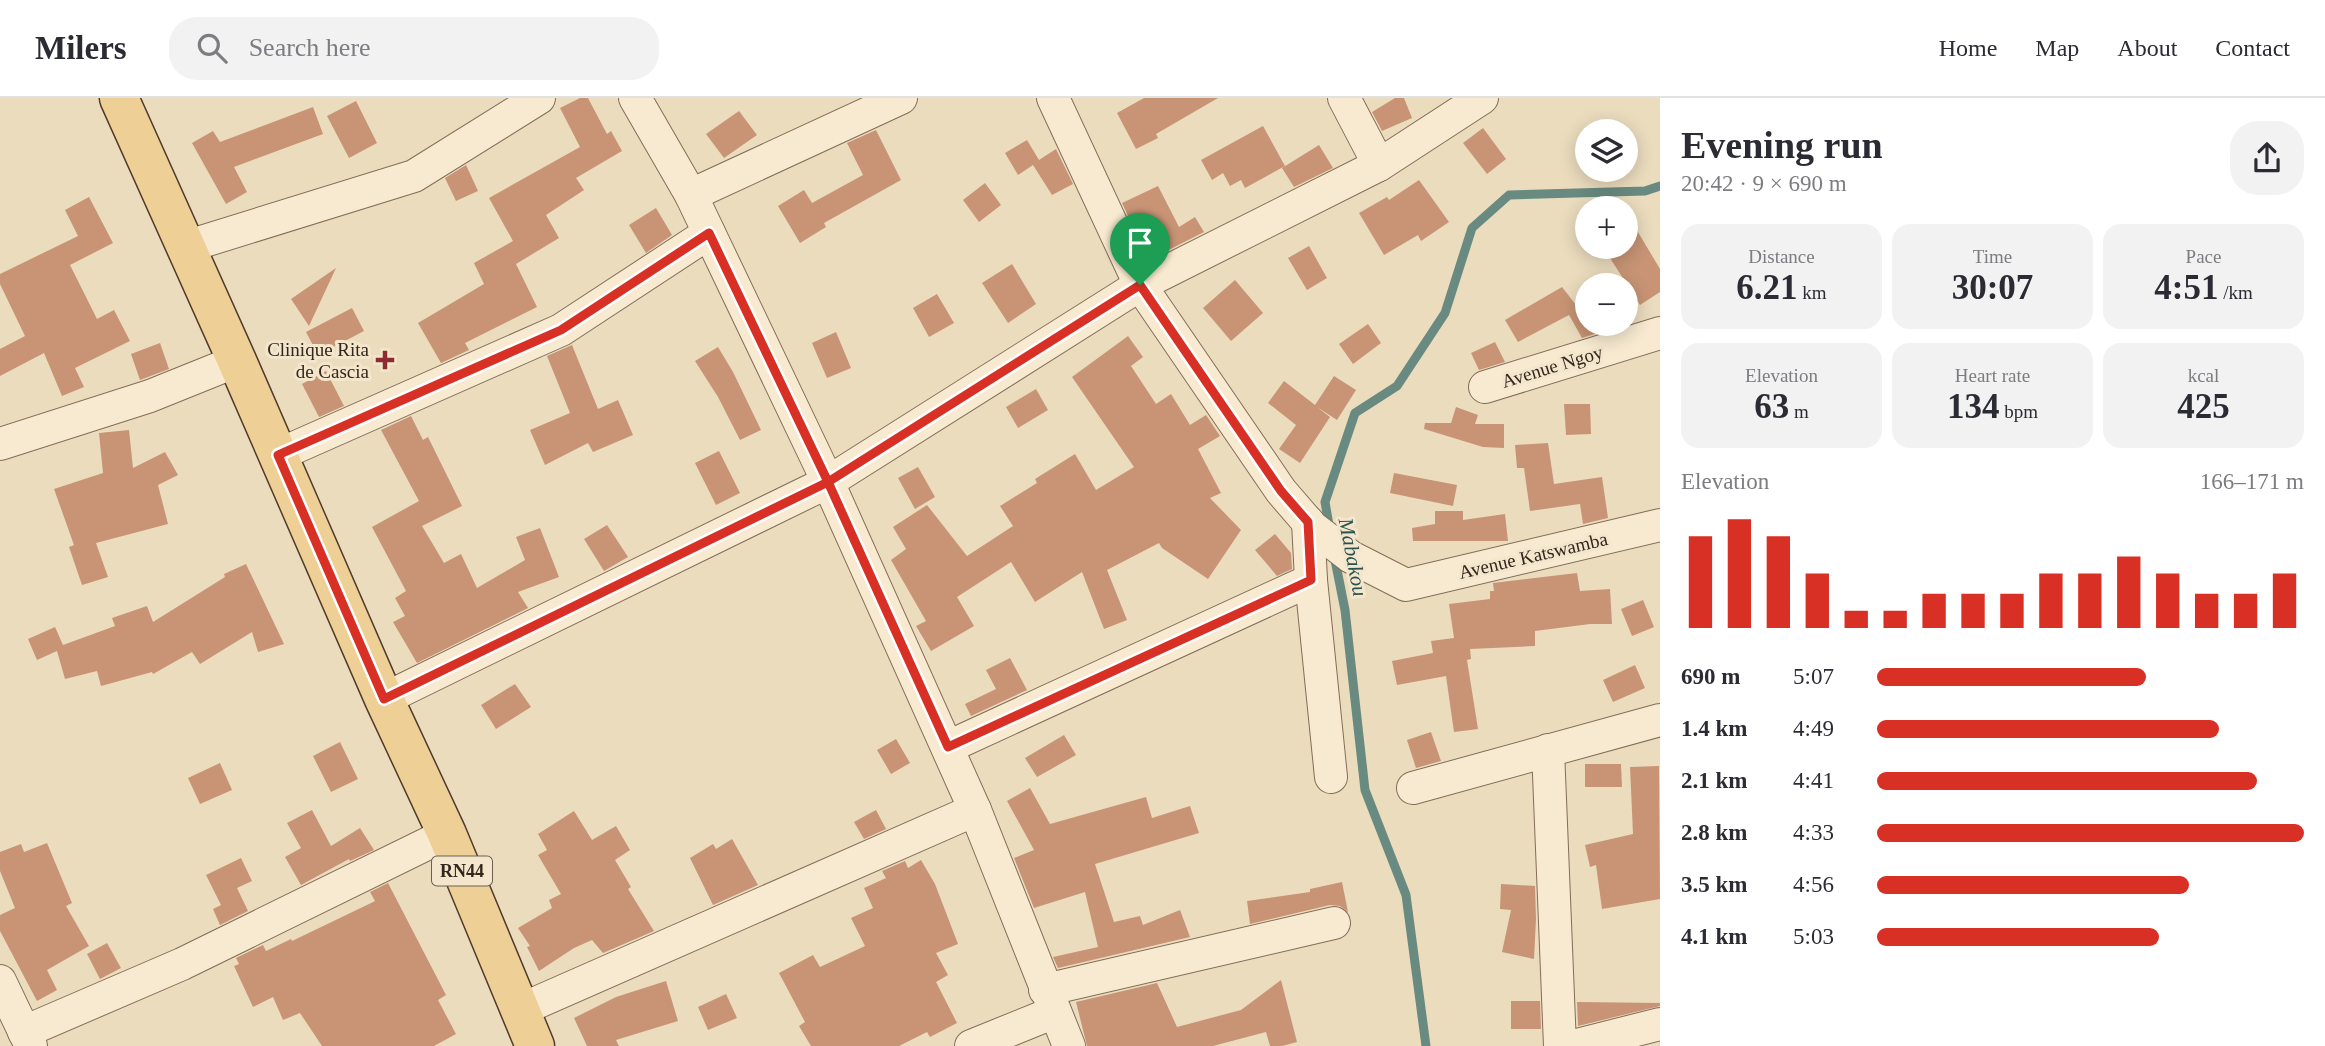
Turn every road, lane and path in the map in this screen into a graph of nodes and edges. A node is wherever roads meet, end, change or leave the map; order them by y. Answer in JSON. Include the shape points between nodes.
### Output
{"nodes":[{"id":1,"x":118,"y":98,"type":"edge"},
{"id":2,"x":539,"y":98,"type":"edge"},
{"id":3,"x":635,"y":98,"type":"edge"},
{"id":4,"x":901,"y":98,"type":"edge"},
{"id":5,"x":1053,"y":98,"type":"edge"},
{"id":6,"x":1344,"y":98,"type":"edge"},
{"id":7,"x":1482,"y":98,"type":"edge"},
{"id":8,"x":1379,"y":165,"type":"junction"},
{"id":9,"x":691,"y":195,"type":"junction"},
{"id":10,"x":709,"y":233,"type":"junction"},
{"id":11,"x":185,"y":247,"type":"junction"},
{"id":12,"x":1140,"y":285,"type":"junction"},
{"id":13,"x":1660,"y":333,"type":"edge"},
{"id":14,"x":237,"y":361,"type":"junction"},
{"id":15,"x":1485,"y":387,"type":"dead end"},
{"id":16,"x":0,"y":444,"type":"edge"},
{"id":17,"x":278,"y":455,"type":"junction"},
{"id":18,"x":828,"y":482,"type":"junction"},
{"id":19,"x":1310,"y":525,"type":"junction"},
{"id":20,"x":1660,"y":525,"type":"edge"},
{"id":21,"x":1311,"y":580,"type":"junction"},
{"id":22,"x":384,"y":699,"type":"junction"},
{"id":23,"x":1660,"y":720,"type":"edge"},
{"id":24,"x":948,"y":747,"type":"junction"},
{"id":25,"x":1548,"y":750,"type":"junction"},
{"id":26,"x":1331,"y":777,"type":"dead end"},
{"id":27,"x":1413,"y":788,"type":"dead end"},
{"id":28,"x":975,"y":810,"type":"junction"},
{"id":29,"x":447,"y":834,"type":"junction"},
{"id":30,"x":1334,"y":923,"type":"dead end"},
{"id":31,"x":0,"y":981,"type":"edge"},
{"id":32,"x":1050,"y":1001,"type":"junction"},
{"id":33,"x":520,"y":1010,"type":"junction"},
{"id":34,"x":1660,"y":1024,"type":"edge"},
{"id":35,"x":28,"y":1039,"type":"edge"},
{"id":36,"x":535,"y":1046,"type":"edge"},
{"id":37,"x":971,"y":1046,"type":"edge"},
{"id":38,"x":1069,"y":1046,"type":"edge"},
{"id":39,"x":1560,"y":1046,"type":"edge"},
{"id":40,"x":1573,"y":1046,"type":"edge"}],
"edges":[{"from":1,"to":11,"type":"main road","number":"RN44"},
{"from":2,"to":11,"type":"street","via":[[414,176]]},
{"from":3,"to":9,"type":"street"},
{"from":4,"to":9,"type":"street"},
{"from":5,"to":12,"type":"street"},
{"from":6,"to":8,"type":"street"},
{"from":7,"to":8,"type":"street"},
{"from":8,"to":12,"type":"street"},
{"from":9,"to":10,"type":"street"},
{"from":10,"to":17,"type":"street","via":[[561,330]]},
{"from":10,"to":18,"type":"street"},
{"from":11,"to":14,"type":"main road","number":"RN44"},
{"from":12,"to":18,"type":"street"},
{"from":12,"to":19,"type":"street","via":[[1281,491]]},
{"from":13,"to":15,"type":"street","name":"Avenue Ngoy"},
{"from":14,"to":16,"type":"street","via":[[150,396]]},
{"from":14,"to":17,"type":"main road","number":"RN44"},
{"from":17,"to":22,"type":"main road","number":"RN44"},
{"from":18,"to":22,"type":"street"},
{"from":18,"to":24,"type":"street"},
{"from":19,"to":20,"type":"street","name":"Avenue Katswamba","via":[[1351,557],[1406,585]]},
{"from":19,"to":21,"type":"street"},
{"from":21,"to":24,"type":"street"},
{"from":21,"to":26,"type":"street"},
{"from":22,"to":29,"type":"main road","number":"RN44"},
{"from":23,"to":25,"type":"street"},
{"from":24,"to":28,"type":"street"},
{"from":25,"to":27,"type":"street"},
{"from":25,"to":39,"type":"street"},
{"from":28,"to":32,"type":"street"},
{"from":28,"to":33,"type":"street"},
{"from":29,"to":33,"type":"main road","number":"RN44"},
{"from":29,"to":35,"type":"street"},
{"from":30,"to":32,"type":"street"},
{"from":31,"to":35,"type":"street"},
{"from":32,"to":37,"type":"street"},
{"from":32,"to":38,"type":"street"},
{"from":33,"to":36,"type":"main road","number":"RN44"},
{"from":34,"to":40,"type":"street"}]}
